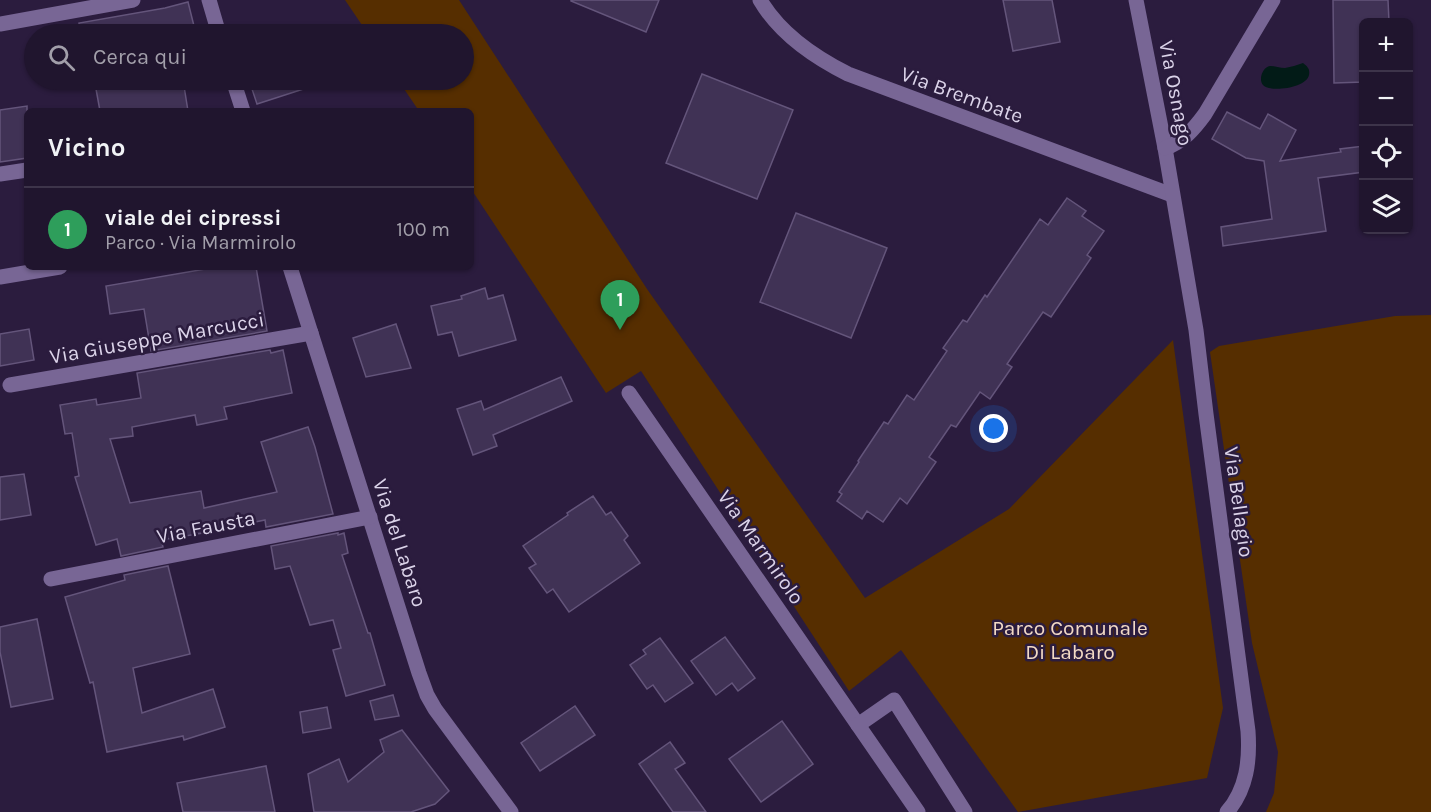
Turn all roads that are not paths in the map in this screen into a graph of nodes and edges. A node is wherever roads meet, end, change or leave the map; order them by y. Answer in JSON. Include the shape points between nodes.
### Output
{"nodes":[{"id":1,"x":133,"y":0,"type":"edge"},
{"id":2,"x":209,"y":0,"type":"edge"},
{"id":3,"x":760,"y":0,"type":"edge"},
{"id":4,"x":1136,"y":0,"type":"edge"},
{"id":5,"x":1273,"y":0,"type":"edge"},
{"id":6,"x":0,"y":24,"type":"edge"},
{"id":7,"x":216,"y":24,"type":"edge"},
{"id":8,"x":236,"y":90,"type":"edge"},
{"id":9,"x":242,"y":108,"type":"edge"},
{"id":10,"x":1166,"y":148,"type":"junction"},
{"id":11,"x":24,"y":170,"type":"edge"},
{"id":12,"x":0,"y":174,"type":"edge"},
{"id":13,"x":1172,"y":195,"type":"junction"},
{"id":14,"x":42,"y":270,"type":"edge"},
{"id":15,"x":291,"y":270,"type":"edge"},
{"id":16,"x":0,"y":277,"type":"edge"},
{"id":17,"x":311,"y":333,"type":"junction"},
{"id":18,"x":10,"y":385,"type":"dead end"},
{"id":19,"x":629,"y":393,"type":"dead end"},
{"id":20,"x":370,"y":517,"type":"junction"},
{"id":21,"x":51,"y":579,"type":"dead end"},
{"id":22,"x":858,"y":725,"type":"junction"},
{"id":23,"x":511,"y":812,"type":"edge"},
{"id":24,"x":918,"y":812,"type":"edge"},
{"id":25,"x":965,"y":812,"type":"edge"},
{"id":26,"x":1227,"y":812,"type":"edge"}],
"edges":[{"from":1,"to":6,"type":"street"},
{"from":2,"to":7,"type":"street"},
{"from":3,"to":13,"type":"street","name":"Via Brembate","via":[[792,38],[848,75]]},
{"from":4,"to":10,"type":"street","name":"Via Osnago"},
{"from":5,"to":10,"type":"street","via":[[1198,124]]},
{"from":8,"to":9,"type":"street"},
{"from":10,"to":13,"type":"street","name":"Via Osnago"},
{"from":11,"to":12,"type":"street"},
{"from":13,"to":26,"type":"street","name":"Via Bellagio","via":[[1196,330],[1250,749],[1246,775]]},
{"from":14,"to":16,"type":"street"},
{"from":15,"to":17,"type":"street","name":"Via del Labaro"},
{"from":17,"to":18,"type":"street","name":"Via Giuseppe Marcucci"},
{"from":17,"to":20,"type":"street","name":"Via del Labaro"},
{"from":19,"to":22,"type":"street","name":"Via Marmirolo"},
{"from":20,"to":21,"type":"street","name":"Via Fausta"},
{"from":20,"to":23,"type":"street","name":"Via del Labaro","via":[[427,695]]},
{"from":22,"to":24,"type":"street","name":"Via Marmirolo"},
{"from":22,"to":25,"type":"street","via":[[894,700]]}]}
